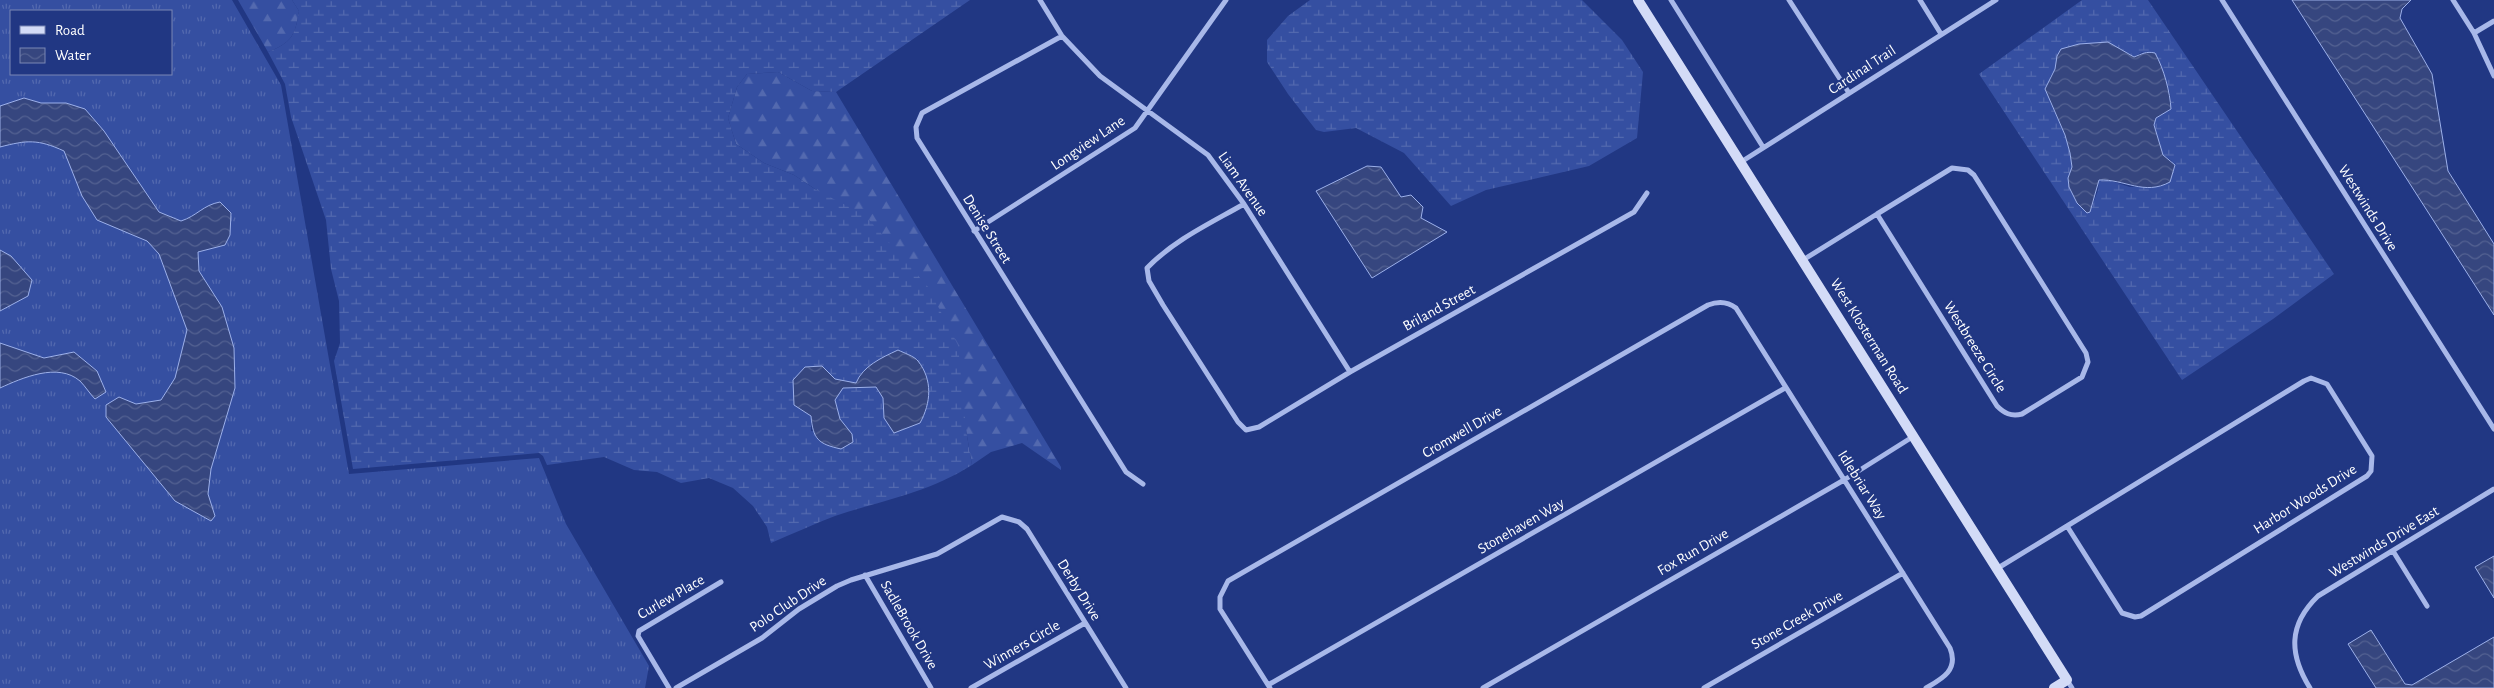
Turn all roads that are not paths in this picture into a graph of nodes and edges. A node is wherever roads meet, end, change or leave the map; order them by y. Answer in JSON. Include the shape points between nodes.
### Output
{"nodes":[{"id":1,"x":1040,"y":0,"type":"edge"},
{"id":2,"x":1226,"y":0,"type":"edge"},
{"id":3,"x":1638,"y":0,"type":"edge"},
{"id":4,"x":1671,"y":0,"type":"edge"},
{"id":5,"x":1789,"y":0,"type":"edge"},
{"id":6,"x":1920,"y":0,"type":"edge"},
{"id":7,"x":1996,"y":0,"type":"edge"},
{"id":8,"x":2222,"y":0,"type":"edge"},
{"id":9,"x":2453,"y":0,"type":"edge"},
{"id":10,"x":2494,"y":21,"type":"edge"},
{"id":11,"x":2474,"y":33,"type":"junction"},
{"id":12,"x":1941,"y":34,"type":"junction"},
{"id":13,"x":1062,"y":36,"type":"junction"},
{"id":14,"x":2494,"y":76,"type":"edge"},
{"id":15,"x":1849,"y":94,"type":"junction"},
{"id":16,"x":1148,"y":110,"type":"junction"},
{"id":17,"x":1763,"y":147,"type":"junction"},
{"id":18,"x":1741,"y":162,"type":"junction"},
{"id":19,"x":1647,"y":193,"type":"dead end"},
{"id":20,"x":1244,"y":204,"type":"junction"},
{"id":21,"x":1877,"y":214,"type":"junction"},
{"id":22,"x":974,"y":232,"type":"junction"},
{"id":23,"x":1804,"y":260,"type":"junction"},
{"id":24,"x":1736,"y":308,"type":"joint"},
{"id":25,"x":1350,"y":372,"type":"junction"},
{"id":26,"x":1785,"y":388,"type":"junction"},
{"id":27,"x":2494,"y":429,"type":"edge"},
{"id":28,"x":1914,"y":436,"type":"junction"},
{"id":29,"x":1844,"y":480,"type":"junction"},
{"id":30,"x":1143,"y":484,"type":"dead end"},
{"id":31,"x":2494,"y":489,"type":"edge"},
{"id":32,"x":1002,"y":517,"type":"joint"},
{"id":33,"x":2067,"y":526,"type":"junction"},
{"id":34,"x":2393,"y":551,"type":"junction"},
{"id":35,"x":1998,"y":568,"type":"junction"},
{"id":36,"x":1903,"y":573,"type":"junction"},
{"id":37,"x":865,"y":575,"type":"junction"},
{"id":38,"x":721,"y":582,"type":"dead end"},
{"id":39,"x":2427,"y":606,"type":"dead end"},
{"id":40,"x":1085,"y":623,"type":"junction"},
{"id":41,"x":2070,"y":684,"type":"edge"},
{"id":42,"x":1269,"y":686,"type":"edge"},
{"id":43,"x":669,"y":688,"type":"edge"},
{"id":44,"x":676,"y":688,"type":"edge"},
{"id":45,"x":931,"y":688,"type":"edge"},
{"id":46,"x":972,"y":688,"type":"edge"},
{"id":47,"x":1126,"y":688,"type":"edge"},
{"id":48,"x":1483,"y":688,"type":"edge"},
{"id":49,"x":1704,"y":688,"type":"edge"},
{"id":50,"x":1926,"y":688,"type":"edge"},
{"id":51,"x":2054,"y":688,"type":"edge"},
{"id":52,"x":2310,"y":688,"type":"edge"}],
"edges":[{"from":1,"to":13,"type":"street","name":"Liam Avenue"},
{"from":2,"to":16,"type":"street","name":"Longview Lane"},
{"from":3,"to":18,"type":"street","name":"West Klosterman Road"},
{"from":4,"to":17,"type":"street"},
{"from":5,"to":15,"type":"street"},
{"from":6,"to":12,"type":"street"},
{"from":7,"to":12,"type":"street","name":"Cardinal Trail"},
{"from":8,"to":27,"type":"street","name":"Westwinds Drive"},
{"from":9,"to":11,"type":"street"},
{"from":10,"to":11,"type":"street"},
{"from":11,"to":14,"type":"street"},
{"from":12,"to":15,"type":"street","name":"Cardinal Trail"},
{"from":13,"to":16,"type":"street","name":"Liam Avenue","via":[[1100,76]]},
{"from":13,"to":22,"type":"street","name":"Denise Street","via":[[922,113],[919,118],[918,142]]},
{"from":15,"to":17,"type":"street","name":"Cardinal Trail"},
{"from":16,"to":20,"type":"street","name":"Liam Avenue","via":[[1208,155]]},
{"from":16,"to":22,"type":"street","name":"Longview Lane","via":[[1135,128]]},
{"from":17,"to":18,"type":"street","name":"Cardinal Trail"},
{"from":18,"to":23,"type":"street","name":"West Klosterman Road"},
{"from":19,"to":25,"type":"street","name":"Briland Street","via":[[1634,212]]},
{"from":20,"to":25,"type":"street","name":"Liam Avenue"},
{"from":20,"to":25,"type":"street","name":"Briland Street","via":[[1188,236],[1157,257],[1147,268],[1149,281],[1163,305],[1246,430],[1259,427]]},
{"from":21,"to":21,"type":"street","name":"Westbreeze Circle","via":[[2003,412],[2022,414],[2082,377],[2088,362],[2082,346],[1968,170],[1952,168]]},
{"from":21,"to":23,"type":"street"},
{"from":22,"to":30,"type":"street","name":"Denise Street","via":[[1126,472]]},
{"from":23,"to":28,"type":"street","name":"West Klosterman Road"},
{"from":24,"to":26,"type":"street","name":"Idlebriar Way"},
{"from":24,"to":42,"type":"street","name":"Cromwell Drive","via":[[1724,302],[1708,305],[1224,586],[1220,609]]},
{"from":26,"to":29,"type":"street","name":"Idlebriar Way"},
{"from":26,"to":42,"type":"street","name":"Stonehaven Way"},
{"from":28,"to":29,"type":"street","name":"Fox Run Drive"},
{"from":28,"to":35,"type":"street","name":"West Klosterman Road"},
{"from":29,"to":36,"type":"street","name":"Idlebriar Way"},
{"from":29,"to":48,"type":"street","name":"Fox Run Drive"},
{"from":31,"to":34,"type":"street","name":"Westwinds Drive East"},
{"from":32,"to":37,"type":"street","name":"Polo Club Drive","via":[[937,554]]},
{"from":32,"to":40,"type":"street","name":"Derby Drive","via":[[1014,519],[1027,529]]},
{"from":33,"to":33,"type":"street","name":"Harbor Woods Drive","via":[[2311,378],[2327,384],[2372,456],[2371,471],[2367,476],[2141,616],[2129,616],[2117,608]]},
{"from":33,"to":35,"type":"street","name":"Harbor Woods Drive"},
{"from":34,"to":39,"type":"street"},
{"from":34,"to":52,"type":"street","name":"Westwinds Drive East","via":[[2318,596],[2307,608],[2294,637],[2299,671]]},
{"from":35,"to":41,"type":"street","name":"West Klosterman Road"},
{"from":36,"to":49,"type":"street","name":"Stone Creek Drive"},
{"from":36,"to":50,"type":"street","name":"Idlebriar Way","via":[[1952,654],[1952,665],[1944,678]]},
{"from":37,"to":44,"type":"street","name":"Polo Club Drive","via":[[843,583],[814,600],[762,638]]},
{"from":37,"to":45,"type":"street","name":"SadleBrook Drive"},
{"from":38,"to":43,"type":"street","name":"Curlew Place","via":[[638,631]]},
{"from":40,"to":46,"type":"street","name":"Winners Circle"},
{"from":40,"to":47,"type":"street","name":"Derby Drive"},
{"from":41,"to":51,"type":"street"}]}
